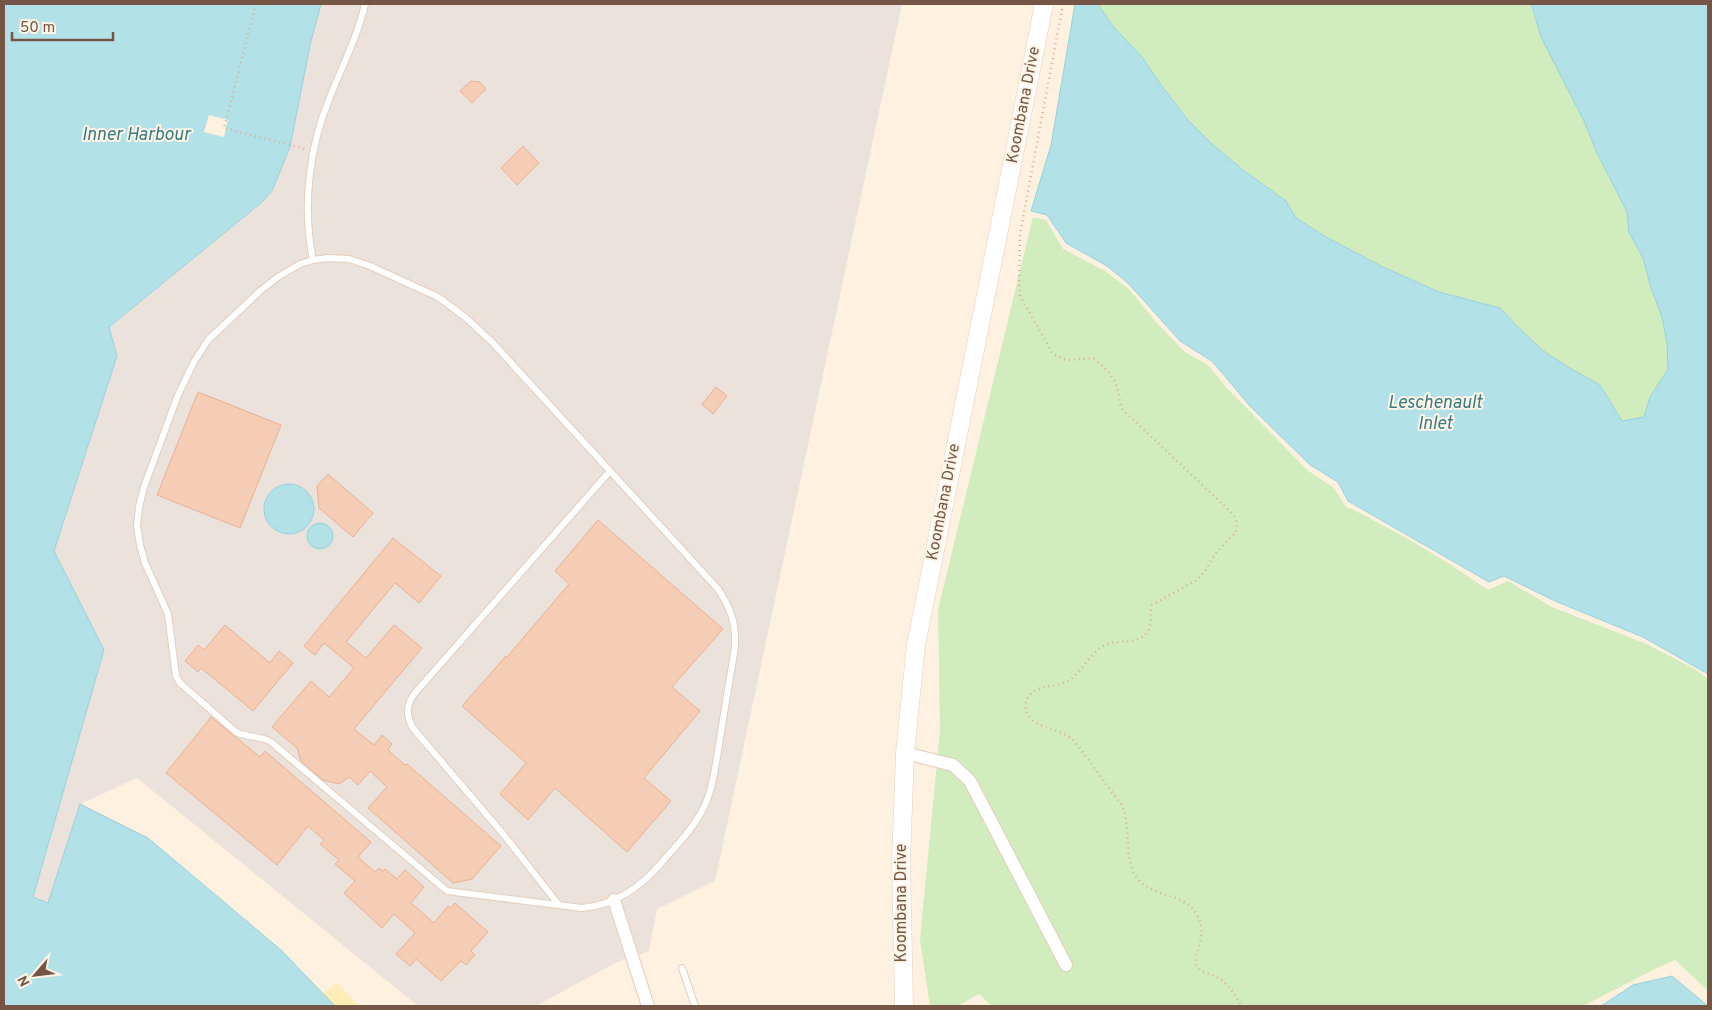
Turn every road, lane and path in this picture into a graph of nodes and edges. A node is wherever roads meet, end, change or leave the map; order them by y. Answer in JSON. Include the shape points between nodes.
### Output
{"nodes":[{"id":1,"x":256,"y":4,"type":"edge"},
{"id":2,"x":365,"y":4,"type":"edge"},
{"id":3,"x":1044,"y":4,"type":"edge"},
{"id":4,"x":1063,"y":4,"type":"edge"},
{"id":5,"x":301,"y":147,"type":"dead end"},
{"id":6,"x":313,"y":260,"type":"junction"},
{"id":7,"x":610,"y":471,"type":"junction"},
{"id":8,"x":905,"y":753,"type":"junction"},
{"id":9,"x":614,"y":900,"type":"junction"},
{"id":10,"x":559,"y":905,"type":"junction"},
{"id":11,"x":1066,"y":965,"type":"dead end"},
{"id":12,"x":682,"y":968,"type":"dead end"},
{"id":13,"x":648,"y":1006,"type":"edge"},
{"id":14,"x":694,"y":1006,"type":"edge"},
{"id":15,"x":904,"y":1006,"type":"edge"},
{"id":16,"x":1241,"y":1006,"type":"edge"}],
"edges":[{"from":1,"to":5,"type":"path","via":[[224,128]]},
{"from":2,"to":6,"type":"lane","via":[[318,132],[308,199]]},
{"from":3,"to":8,"type":"main road","name":"Koombana Drive","via":[[916,645]]},
{"from":4,"to":16,"type":"path","via":[[1020,234],[1020,296],[1053,354],[1066,360],[1093,358],[1108,371],[1115,382],[1122,409],[1234,515],[1237,524],[1236,532],[1215,554],[1198,580],[1152,605],[1148,631],[1128,643],[1104,646],[1067,681],[1032,693],[1025,708],[1037,725],[1071,738],[1122,806],[1127,818],[1130,862],[1135,875],[1144,885],[1190,906],[1198,915],[1202,926],[1196,965],[1232,989]]},
{"from":6,"to":7,"type":"lane","via":[[348,259],[438,297],[492,342]]},
{"from":6,"to":10,"type":"lane","via":[[278,277],[208,340],[178,395],[144,487],[137,526],[145,563],[168,614],[175,673],[180,683],[236,732],[266,738],[447,891]]},
{"from":7,"to":9,"type":"lane","via":[[718,589],[736,631],[712,785],[703,809],[694,825],[649,877]]},
{"from":7,"to":10,"type":"lane","via":[[415,692],[407,712],[412,726],[504,834]]},
{"from":8,"to":11,"type":"street","via":[[954,765],[970,780]]},
{"from":8,"to":15,"type":"main road","name":"Koombana Drive","via":[[901,862]]},
{"from":9,"to":10,"type":"lane","via":[[591,907]]},
{"from":9,"to":13,"type":"street"},
{"from":12,"to":14,"type":"lane"}]}
